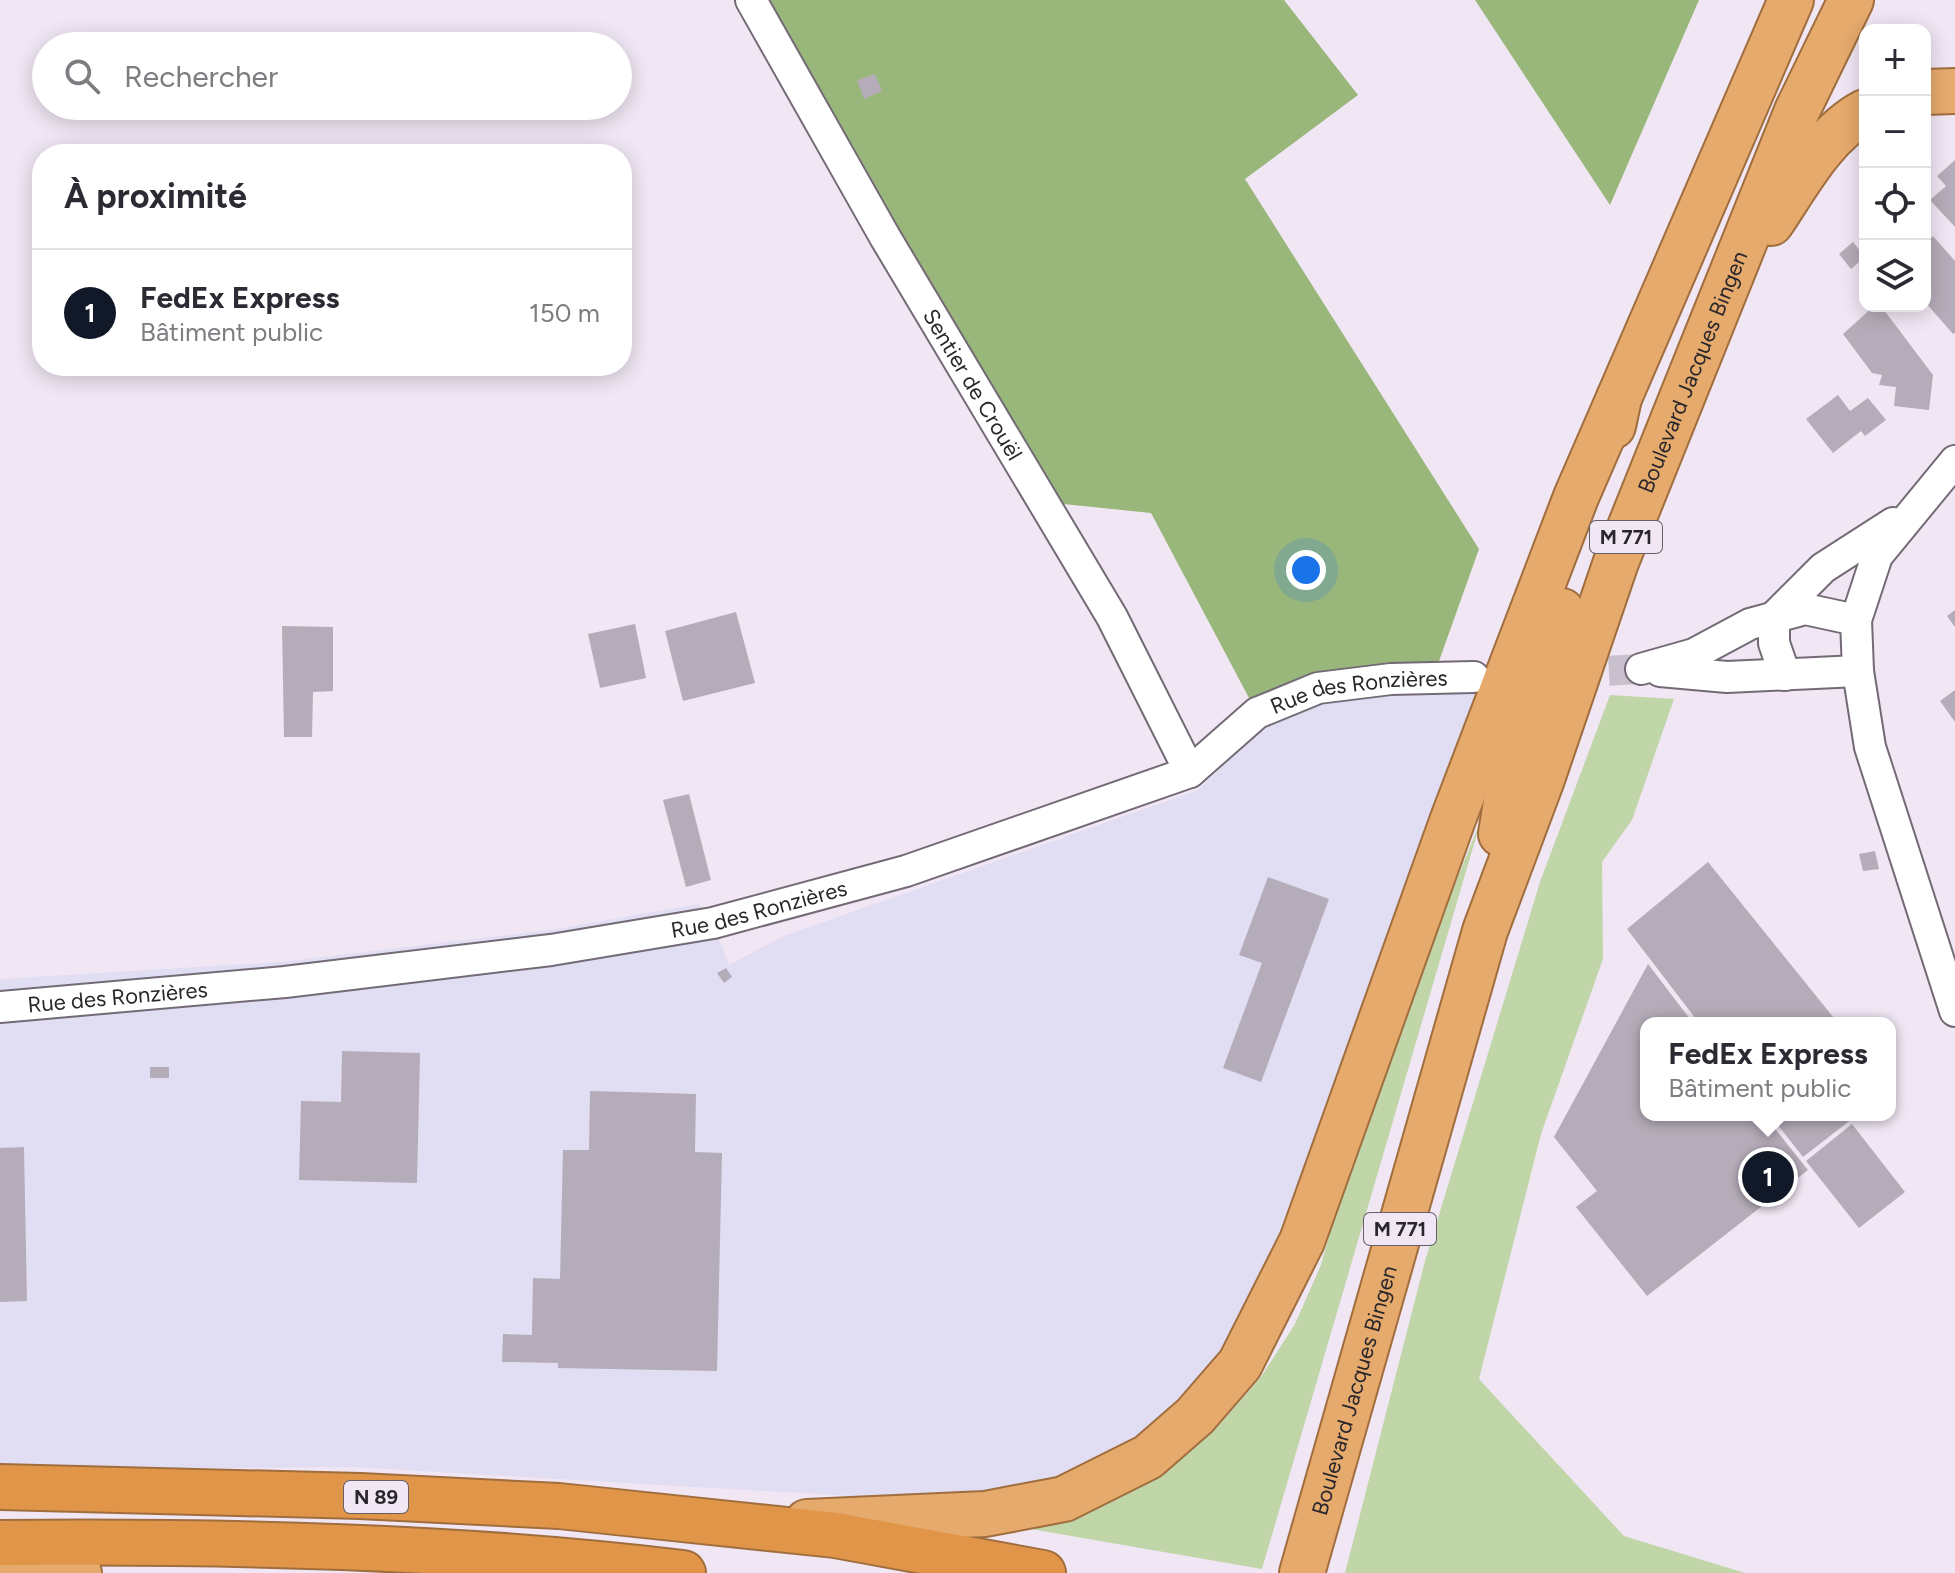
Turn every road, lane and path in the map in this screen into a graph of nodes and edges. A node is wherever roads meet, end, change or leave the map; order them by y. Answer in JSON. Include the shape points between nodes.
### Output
{"nodes":[{"id":1,"x":751,"y":0,"type":"edge"},
{"id":2,"x":1791,"y":0,"type":"edge"},
{"id":3,"x":1851,"y":0,"type":"edge"},
{"id":4,"x":1955,"y":91,"type":"edge"},
{"id":5,"x":1931,"y":92,"type":"edge"},
{"id":6,"x":1859,"y":116,"type":"edge"},
{"id":7,"x":1720,"y":298,"type":"junction"},
{"id":8,"x":1619,"y":398,"type":"junction"},
{"id":9,"x":1955,"y":461,"type":"edge"},
{"id":10,"x":1912,"y":511,"type":"junction"},
{"id":11,"x":1774,"y":617,"type":"junction"},
{"id":12,"x":1856,"y":620,"type":"junction"},
{"id":13,"x":1858,"y":671,"type":"junction"},
{"id":14,"x":1785,"y":675,"type":"junction"},
{"id":15,"x":1474,"y":677,"type":"dead end"},
{"id":16,"x":1190,"y":772,"type":"junction"},
{"id":17,"x":1485,"y":931,"type":"junction"},
{"id":18,"x":0,"y":1007,"type":"edge"},
{"id":19,"x":1955,"y":1011,"type":"edge"},
{"id":20,"x":0,"y":1487,"type":"edge"},
{"id":21,"x":750,"y":1525,"type":"junction"},
{"id":22,"x":0,"y":1543,"type":"edge"},
{"id":23,"x":0,"y":1571,"type":"edge"},
{"id":24,"x":79,"y":1573,"type":"edge"},
{"id":25,"x":683,"y":1573,"type":"edge"},
{"id":26,"x":1043,"y":1573,"type":"edge"},
{"id":27,"x":1302,"y":1573,"type":"edge"}],
"edges":[{"from":1,"to":16,"type":"street","name":"Sentier de Crouël","via":[[885,237],[1112,617]]},
{"from":2,"to":8,"type":"highway","name":"Boulevard Jacques Bingen","number":"M 771"},
{"from":3,"to":7,"type":"highway","name":"Boulevard Jacques Bingen","number":"M 771","via":[[1797,111]]},
{"from":4,"to":5,"type":"highway"},
{"from":6,"to":7,"type":"highway","via":[[1813,163]]},
{"from":7,"to":17,"type":"highway","name":"Boulevard Jacques Bingen","number":"M 771","via":[[1616,562]]},
{"from":8,"to":17,"type":"highway","name":"Boulevard Jacques Bingen","number":"M 771","via":[[1594,511],[1511,770]]},
{"from":8,"to":21,"type":"highway","via":[[1458,804],[1302,1241],[1240,1364],[1195,1416],[1148,1457],[1064,1499],[985,1514]]},
{"from":9,"to":10,"type":"street"},
{"from":10,"to":11,"type":"street","via":[[1823,568]]},
{"from":10,"to":12,"type":"street","via":[[1877,556]]},
{"from":11,"to":12,"type":"street","via":[[1805,609]]},
{"from":11,"to":14,"type":"street","via":[[1774,643]]},
{"from":11,"to":14,"type":"street","via":[[1694,654],[1641,669],[1727,677]]},
{"from":12,"to":13,"type":"street"},
{"from":13,"to":14,"type":"street"},
{"from":13,"to":19,"type":"street","via":[[1870,747]]},
{"from":15,"to":16,"type":"street","name":"Rue des Ronzières","via":[[1318,688],[1257,713]]},
{"from":16,"to":18,"type":"street","name":"Rue des Ronzières","via":[[906,871],[713,923],[551,950],[301,980]]},
{"from":17,"to":27,"type":"highway","name":"Boulevard Jacques Bingen","number":"M 771"},
{"from":20,"to":21,"type":"highway","number":"N 89","via":[[360,1496]]},
{"from":21,"to":26,"type":"highway","number":"N 89"},
{"from":22,"to":25,"type":"highway","via":[[401,1550]]},
{"from":23,"to":24,"type":"highway"}]}
